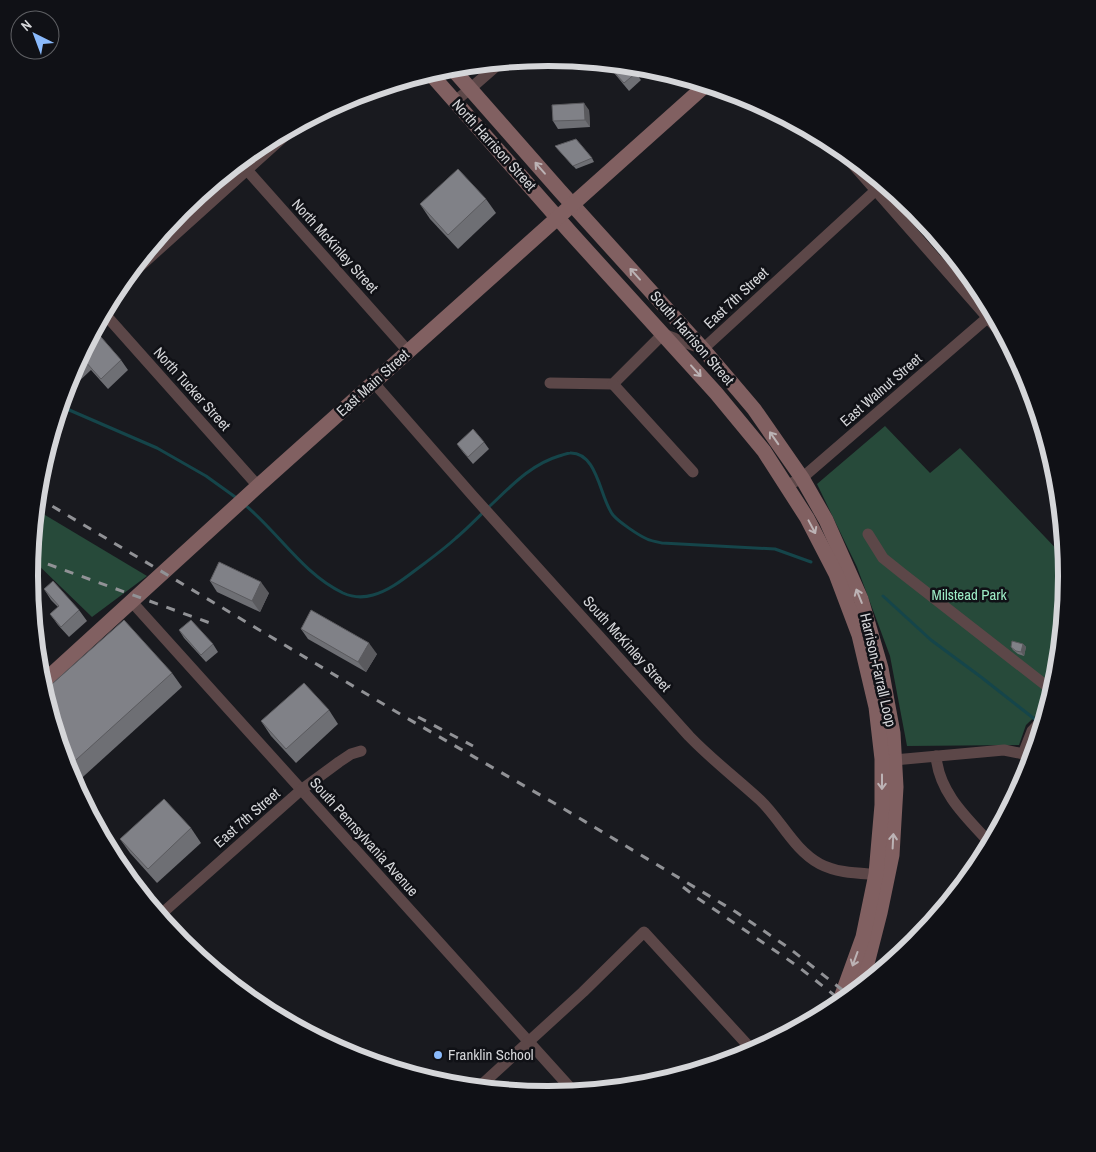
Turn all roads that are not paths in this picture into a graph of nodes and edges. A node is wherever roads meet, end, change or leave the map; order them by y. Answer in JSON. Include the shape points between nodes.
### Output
{"nodes":[{"id":1,"x":493,"y":69,"type":"edge"},
{"id":2,"x":456,"y":74,"type":"edge"},
{"id":3,"x":435,"y":78,"type":"edge"},
{"id":4,"x":470,"y":90,"type":"junction"},
{"id":5,"x":701,"y":90,"type":"edge"},
{"id":6,"x":455,"y":101,"type":"junction"},
{"id":7,"x":243,"y":166,"type":"edge"},
{"id":8,"x":240,"y":169,"type":"edge"},
{"id":9,"x":859,"y":171,"type":"edge"},
{"id":10,"x":876,"y":190,"type":"junction"},
{"id":11,"x":572,"y":204,"type":"junction"},
{"id":12,"x":558,"y":217,"type":"junction"},
{"id":13,"x":154,"y":252,"type":"edge"},
{"id":14,"x":978,"y":302,"type":"edge"},
{"id":15,"x":988,"y":317,"type":"edge"},
{"id":16,"x":108,"y":318,"type":"edge"},
{"id":17,"x":663,"y":334,"type":"junction"},
{"id":18,"x":702,"y":349,"type":"junction"},
{"id":19,"x":408,"y":351,"type":"junction"},
{"id":20,"x":374,"y":383,"type":"junction"},
{"id":21,"x":550,"y":383,"type":"dead end"},
{"id":22,"x":612,"y":384,"type":"junction"},
{"id":23,"x":692,"y":472,"type":"dead end"},
{"id":24,"x":802,"y":478,"type":"junction"},
{"id":25,"x":786,"y":486,"type":"junction"},
{"id":26,"x":256,"y":488,"type":"junction"},
{"id":27,"x":868,"y":534,"type":"dead end"},
{"id":28,"x":132,"y":602,"type":"junction"},
{"id":29,"x":48,"y":678,"type":"edge"},
{"id":30,"x":1047,"y":686,"type":"edge"},
{"id":31,"x":1035,"y":728,"type":"edge"},
{"id":32,"x":1030,"y":743,"type":"edge"},
{"id":33,"x":361,"y":751,"type":"dead end"},
{"id":34,"x":1026,"y":755,"type":"edge"},
{"id":35,"x":936,"y":756,"type":"junction"},
{"id":36,"x":888,"y":760,"type":"junction"},
{"id":37,"x":301,"y":790,"type":"junction"},
{"id":38,"x":986,"y":838,"type":"edge"},
{"id":39,"x":882,"y":875,"type":"junction"},
{"id":40,"x":163,"y":912,"type":"edge"},
{"id":41,"x":862,"y":979,"type":"edge"},
{"id":42,"x":843,"y":992,"type":"edge"},
{"id":43,"x":528,"y":1042,"type":"junction"},
{"id":44,"x":748,"y":1046,"type":"edge"},
{"id":45,"x":484,"y":1082,"type":"edge"},
{"id":46,"x":568,"y":1085,"type":"edge"}],
"edges":[{"from":1,"to":4,"type":"street"},
{"from":2,"to":4,"type":"main road","name":"North Harrison Street"},
{"from":3,"to":6,"type":"main road","name":"North Harrison Street"},
{"from":4,"to":6,"type":"street"},
{"from":11,"to":4,"type":"main road","name":"North Harrison Street","one_way":true},
{"from":5,"to":11,"type":"main road","name":"East Main Street"},
{"from":6,"to":12,"type":"main road","name":"North Harrison Street"},
{"from":7,"to":19,"type":"street","name":"North McKinley Street"},
{"from":8,"to":13,"type":"street"},
{"from":9,"to":10,"type":"street"},
{"from":10,"to":14,"type":"street"},
{"from":10,"to":18,"type":"street","name":"East 7th Street"},
{"from":11,"to":12,"type":"main road","name":"East Main Street"},
{"from":18,"to":11,"type":"main road","name":"South Harrison Street","one_way":true},
{"from":12,"to":17,"type":"main road","name":"South Harrison Street"},
{"from":12,"to":19,"type":"main road","name":"East Main Street"},
{"from":15,"to":24,"type":"street","name":"East Walnut Street"},
{"from":16,"to":26,"type":"street","name":"North Tucker Street"},
{"from":17,"to":18,"type":"street","name":"East 7th Street"},
{"from":17,"to":22,"type":"street"},
{"from":17,"to":25,"type":"main road","name":"South Harrison Street","one_way":true,"via":[[752,437]]},
{"from":24,"to":18,"type":"main road","name":"South Harrison Street","one_way":true,"via":[[754,409]]},
{"from":19,"to":20,"type":"main road","name":"East Main Street"},
{"from":20,"to":26,"type":"main road","name":"East Main Street"},
{"from":20,"to":39,"type":"street","name":"South McKinley Street","via":[[689,736],[761,801],[805,853],[820,864],[839,870]]},
{"from":21,"to":22,"type":"street"},
{"from":22,"to":23,"type":"street"},
{"from":24,"to":25,"type":"street","name":"East Walnut Street"},
{"from":36,"to":24,"type":"main road","name":"Harrison-Farrall Loop","one_way":true,"via":[[893,733],[881,668],[861,599],[826,520]]},
{"from":25,"to":36,"type":"main road","name":"Harrison-Farrall Loop","one_way":true,"via":[[836,574],[859,635]]},
{"from":26,"to":28,"type":"main road","name":"East Main Street"},
{"from":27,"to":30,"type":"street","via":[[883,558]]},
{"from":28,"to":29,"type":"main road","name":"East Main Street"},
{"from":28,"to":37,"type":"street","name":"South Pennsylvania Avenue"},
{"from":31,"to":32,"type":"street"},
{"from":33,"to":37,"type":"street","name":"East 7th Street","via":[[351,754]]},
{"from":34,"to":35,"type":"street","via":[[1004,750]]},
{"from":35,"to":36,"type":"street"},
{"from":35,"to":38,"type":"street","via":[[937,770],[946,790]]},
{"from":36,"to":39,"type":"main road","name":"Harrison-Farrall Loop","via":[[882,805]]},
{"from":37,"to":40,"type":"street","name":"East 7th Street"},
{"from":37,"to":43,"type":"street","name":"South Pennsylvania Avenue"},
{"from":39,"to":41,"type":"main road","name":"Harrison-Farrall Loop","via":[[868,960]]},
{"from":39,"to":42,"type":"main road","name":"Harrison-Farrall Loop","one_way":true},
{"from":43,"to":44,"type":"street","via":[[644,932]]},
{"from":43,"to":45,"type":"street"},
{"from":43,"to":46,"type":"street","name":"South Pennsylvania Avenue"}]}
